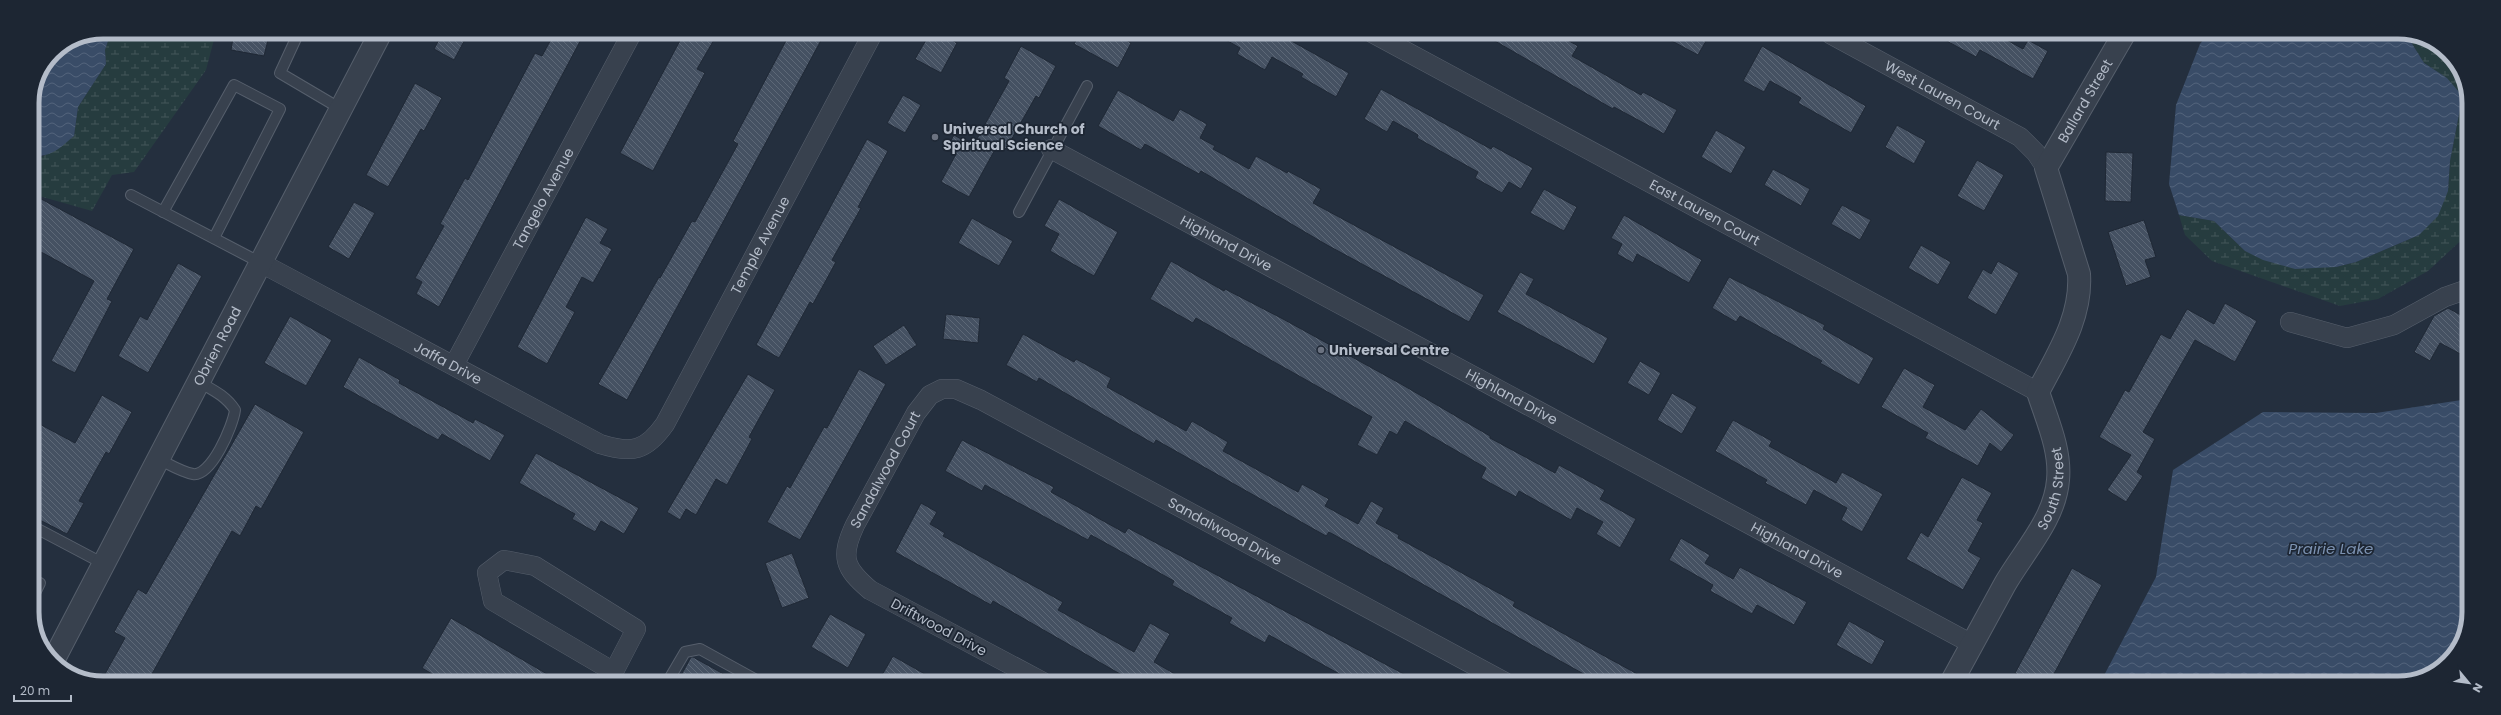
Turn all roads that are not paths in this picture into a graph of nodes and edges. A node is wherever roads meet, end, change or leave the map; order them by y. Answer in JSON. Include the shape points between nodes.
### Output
{"nodes":[{"id":1,"x":296,"y":39,"type":"edge"},
{"id":2,"x":377,"y":39,"type":"edge"},
{"id":3,"x":628,"y":39,"type":"edge"},
{"id":4,"x":870,"y":39,"type":"edge"},
{"id":5,"x":1383,"y":39,"type":"edge"},
{"id":6,"x":1839,"y":39,"type":"edge"},
{"id":7,"x":2121,"y":39,"type":"edge"},
{"id":8,"x":1087,"y":86,"type":"dead end"},
{"id":9,"x":341,"y":109,"type":"junction"},
{"id":10,"x":1051,"y":149,"type":"junction"},
{"id":11,"x":2046,"y":168,"type":"junction"},
{"id":12,"x":131,"y":195,"type":"dead end"},
{"id":13,"x":163,"y":212,"type":"junction"},
{"id":14,"x":1020,"y":212,"type":"dead end"},
{"id":15,"x":214,"y":238,"type":"junction"},
{"id":16,"x":261,"y":263,"type":"junction"},
{"id":17,"x":2462,"y":291,"type":"edge"},
{"id":18,"x":2290,"y":322,"type":"dead end"},
{"id":19,"x":454,"y":364,"type":"junction"},
{"id":20,"x":199,"y":382,"type":"junction"},
{"id":21,"x":942,"y":389,"type":"joint"},
{"id":22,"x":2038,"y":392,"type":"junction"},
{"id":23,"x":638,"y":449,"type":"joint"},
{"id":24,"x":158,"y":459,"type":"junction"},
{"id":25,"x":39,"y":530,"type":"edge"},
{"id":26,"x":845,"y":560,"type":"joint"},
{"id":27,"x":104,"y":564,"type":"junction"},
{"id":28,"x":1972,"y":644,"type":"junction"},
{"id":29,"x":56,"y":655,"type":"edge"},
{"id":30,"x":609,"y":676,"type":"edge"},
{"id":31,"x":612,"y":676,"type":"edge"},
{"id":32,"x":671,"y":676,"type":"edge"},
{"id":33,"x":749,"y":676,"type":"edge"},
{"id":34,"x":1032,"y":676,"type":"edge"},
{"id":35,"x":1494,"y":676,"type":"edge"},
{"id":36,"x":1954,"y":676,"type":"edge"}],
"edges":[{"from":1,"to":9,"type":"lane","via":[[280,73]]},
{"from":2,"to":9,"type":"street","name":"Obrien Road"},
{"from":3,"to":19,"type":"street","name":"Tangelo Avenue"},
{"from":4,"to":23,"type":"street","name":"Temple Avenue","via":[[665,424],[655,439]]},
{"from":5,"to":22,"type":"street","name":"East Lauren Court"},
{"from":6,"to":11,"type":"street","name":"West Lauren Court","via":[[2020,137]]},
{"from":7,"to":11,"type":"street","name":"Ballard Street"},
{"from":8,"to":10,"type":"lane"},
{"from":9,"to":16,"type":"street","name":"Obrien Road"},
{"from":10,"to":14,"type":"lane"},
{"from":10,"to":28,"type":"street","name":"Highland Drive"},
{"from":11,"to":22,"type":"street","via":[[2079,274],[2081,292],[2066,338]]},
{"from":12,"to":13,"type":"lane"},
{"from":13,"to":15,"type":"lane"},
{"from":13,"to":15,"type":"lane","via":[[234,85],[280,109]]},
{"from":15,"to":16,"type":"lane"},
{"from":16,"to":19,"type":"street","name":"Jaffa Drive"},
{"from":16,"to":20,"type":"street","name":"Obrien Road"},
{"from":17,"to":18,"type":"street","via":[[2445,297],[2394,324],[2347,338]]},
{"from":19,"to":23,"type":"street","name":"Jaffa Drive","via":[[600,444],[618,450]]},
{"from":20,"to":24,"type":"street","name":"Obrien Road"},
{"from":20,"to":24,"type":"lane","via":[[225,396],[235,410],[230,430],[207,469],[200,474],[189,473]]},
{"from":21,"to":26,"type":"street","name":"Sandalwood Court","via":[[930,395],[916,413],[852,530],[847,541]]},
{"from":21,"to":35,"type":"street","name":"Sandalwood Drive","via":[[956,389],[981,400]]},
{"from":22,"to":28,"type":"street","name":"South Street","via":[[2057,450],[2058,480],[2048,514],[2040,530],[2006,583]]},
{"from":24,"to":27,"type":"street","name":"Obrien Road"},
{"from":25,"to":27,"type":"lane"},
{"from":26,"to":34,"type":"street","name":"Driftwood Drive","via":[[853,575],[870,590]]},
{"from":27,"to":29,"type":"street","name":"Obrien Road"},
{"from":28,"to":36,"type":"street","name":"South Street"},
{"from":30,"to":31,"type":"street","via":[[493,601],[487,573],[504,560],[535,566],[636,629]]},
{"from":32,"to":33,"type":"lane","via":[[685,652],[700,649]]}]}
